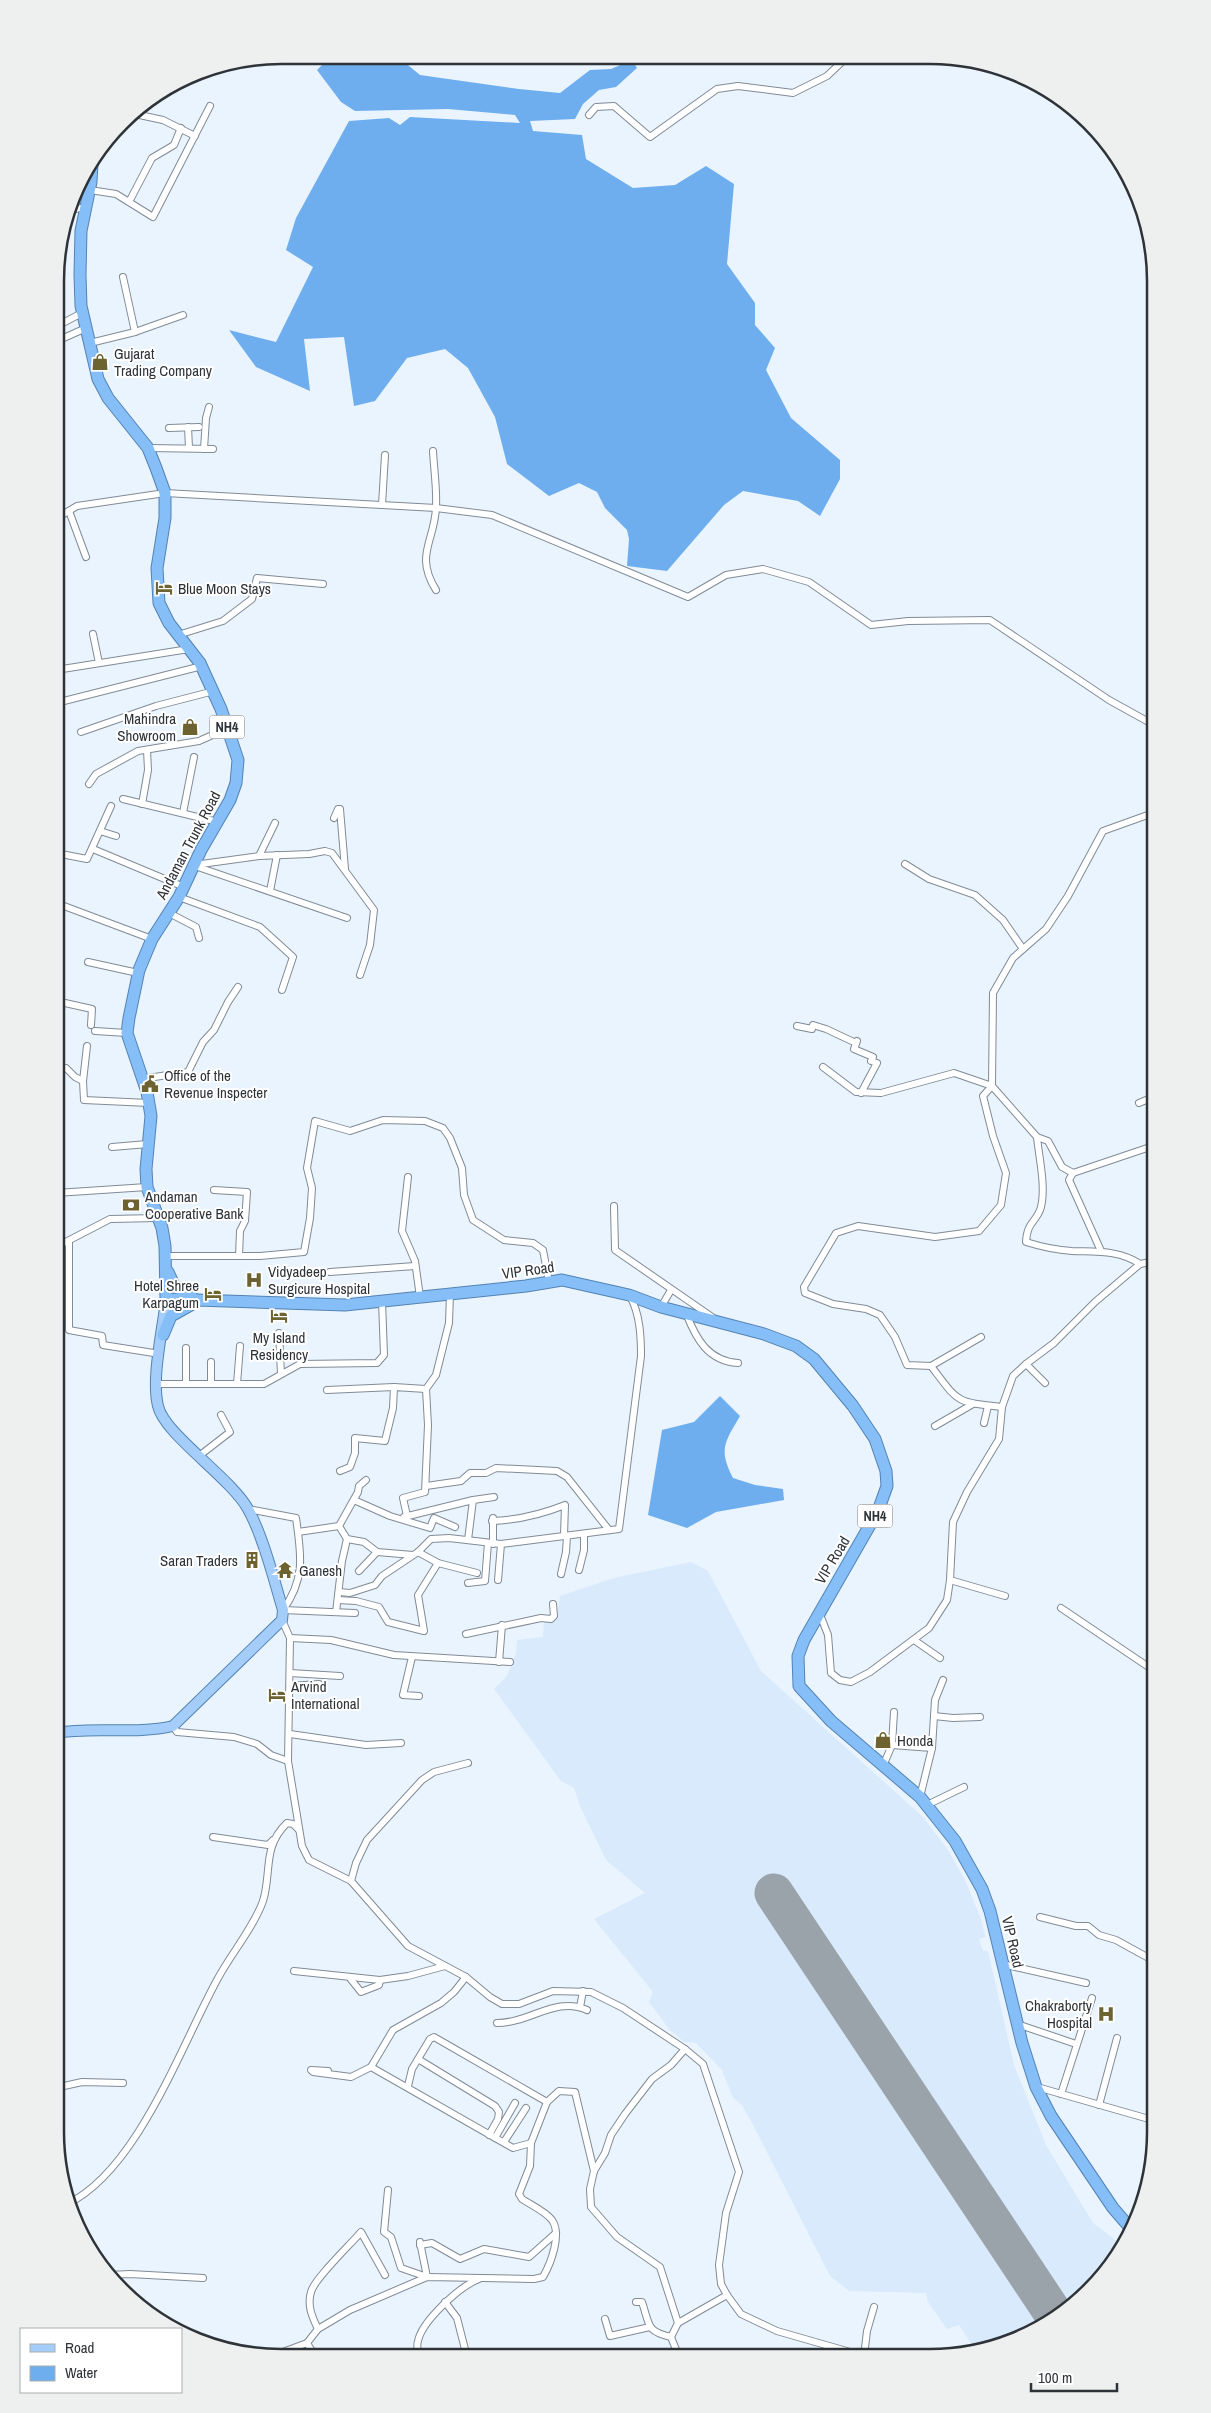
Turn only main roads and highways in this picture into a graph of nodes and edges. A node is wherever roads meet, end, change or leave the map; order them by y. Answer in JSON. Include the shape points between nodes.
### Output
{"nodes":[{"id":1,"x":91,"y":175,"type":"edge"},
{"id":2,"x":166,"y":1259,"type":"junction"},
{"id":3,"x":166,"y":1300,"type":"junction"},
{"id":4,"x":198,"y":1301,"type":"junction"},
{"id":5,"x":163,"y":1335,"type":"junction"},
{"id":6,"x":64,"y":1732,"type":"edge"},
{"id":7,"x":1127,"y":2224,"type":"edge"}],
"edges":[{"from":1,"to":2,"type":"highway","name":"Andaman Trunk Road","number":"NH4","via":[[79,252],[82,313],[98,379],[108,398],[148,448],[165,493],[156,586],[159,603],[169,623],[202,666],[238,760],[236,783],[219,822],[152,939],[132,994],[127,1033],[149,1103],[147,1187],[162,1228]]},
{"from":2,"to":3,"type":"highway","name":"Andaman Trunk Road","number":"NH4"},
{"from":2,"to":4,"type":"highway","via":[[174,1285]]},
{"from":3,"to":4,"type":"highway","name":"VIP Road","number":"NH4"},
{"from":3,"to":5,"type":"main road"},
{"from":4,"to":5,"type":"highway","via":[[171,1316]]},
{"from":4,"to":7,"type":"highway","name":"VIP Road","number":"NH4","via":[[345,1305],[562,1280],[629,1295],[661,1307],[718,1321],[796,1346],[814,1359],[853,1406],[875,1439],[886,1471],[886,1486],[878,1511],[819,1611],[798,1656],[799,1686],[831,1721],[924,1801],[955,1841],[982,1889],[990,1911],[1017,2024],[1036,2086],[1051,2116]]},
{"from":5,"to":6,"type":"main road","via":[[156,1384],[158,1407],[164,1420],[220,1474],[248,1509],[283,1615],[173,1726],[155,1730]]}]}
